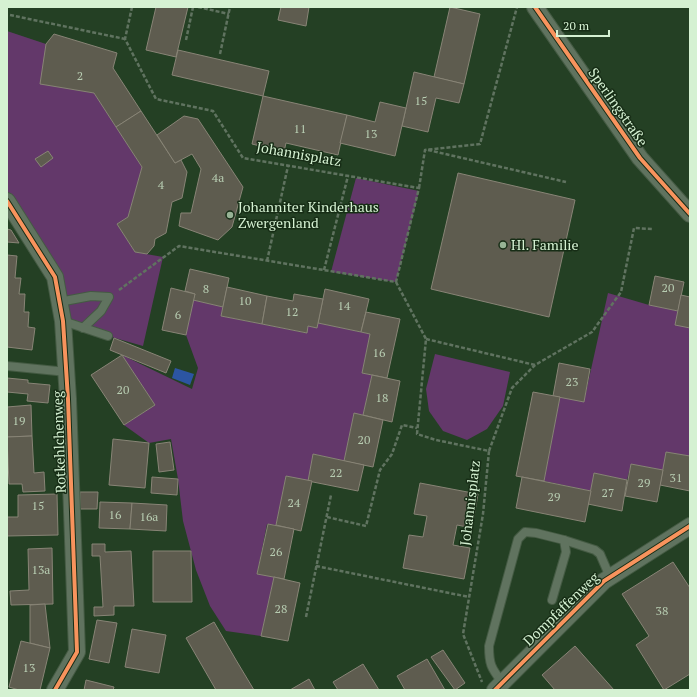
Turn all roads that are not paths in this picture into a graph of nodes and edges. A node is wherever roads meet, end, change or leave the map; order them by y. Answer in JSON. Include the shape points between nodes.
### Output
{"nodes":[{"id":1,"x":535,"y":7,"type":"edge"},
{"id":2,"x":7,"y":201,"type":"edge"},
{"id":3,"x":690,"y":214,"type":"edge"},
{"id":4,"x":59,"y":302,"type":"junction"},
{"id":5,"x":63,"y":321,"type":"junction"},
{"id":6,"x":83,"y":328,"type":"junction"},
{"id":7,"x":108,"y":336,"type":"dead end"},
{"id":8,"x":7,"y":366,"type":"edge"},
{"id":9,"x":67,"y":372,"type":"junction"},
{"id":10,"x":690,"y":526,"type":"edge"},
{"id":11,"x":564,"y":540,"type":"junction"},
{"id":12,"x":610,"y":577,"type":"junction"},
{"id":13,"x":552,"y":600,"type":"dead end"},
{"id":14,"x":493,"y":685,"type":"edge"},
{"id":15,"x":55,"y":690,"type":"edge"}],
"edges":[{"from":1,"to":3,"type":"street","name":"Sperlingstraße","via":[[640,158]]},
{"from":2,"to":4,"type":"street","name":"Rotkehlchenweg","via":[[54,277]]},
{"from":4,"to":5,"type":"street","name":"Rotkehlchenweg"},
{"from":4,"to":6,"type":"lane","via":[[91,296],[109,297],[101,311]]},
{"from":5,"to":6,"type":"lane"},
{"from":5,"to":9,"type":"street","name":"Rotkehlchenweg"},
{"from":6,"to":7,"type":"lane"},
{"from":8,"to":9,"type":"lane"},
{"from":9,"to":15,"type":"street","name":"Rotkehlchenweg","via":[[77,652]]},
{"from":10,"to":12,"type":"street","name":"Dompfaffenweg"},
{"from":11,"to":12,"type":"lane","via":[[596,550]]},
{"from":11,"to":13,"type":"lane","via":[[566,552]]},
{"from":11,"to":14,"type":"lane","via":[[525,532],[518,539],[489,646]]},
{"from":12,"to":14,"type":"street","name":"Dompfaffenweg"}]}
